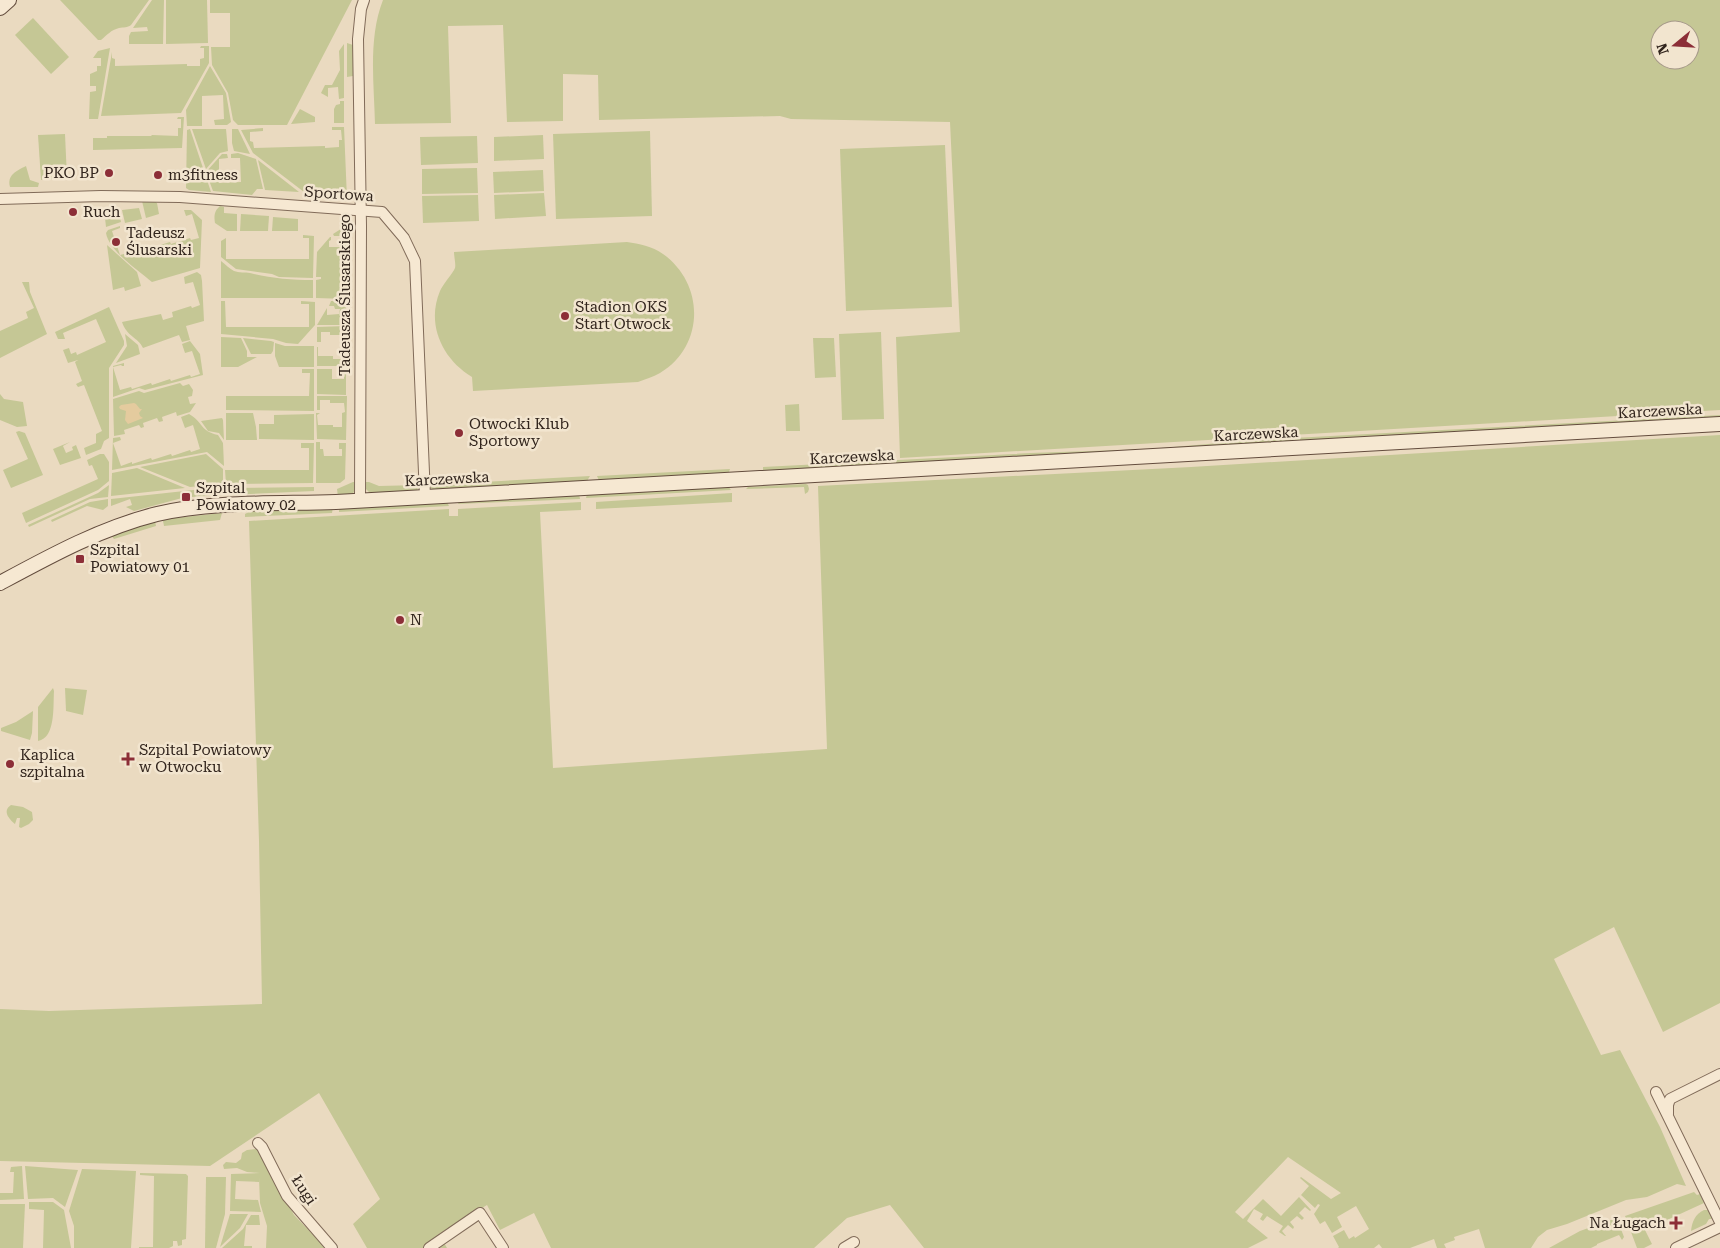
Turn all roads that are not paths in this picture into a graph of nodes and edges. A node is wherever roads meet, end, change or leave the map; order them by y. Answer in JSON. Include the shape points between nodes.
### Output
{"nodes":[{"id":1,"x":9,"y":0,"type":"edge"},
{"id":2,"x":364,"y":0,"type":"edge"},
{"id":3,"x":0,"y":8,"type":"edge"},
{"id":4,"x":0,"y":199,"type":"edge"},
{"id":5,"x":360,"y":211,"type":"junction"},
{"id":6,"x":1720,"y":424,"type":"edge"},
{"id":7,"x":425,"y":496,"type":"junction"},
{"id":8,"x":360,"y":500,"type":"junction"},
{"id":9,"x":0,"y":583,"type":"edge"},
{"id":10,"x":1720,"y":1074,"type":"edge"},
{"id":11,"x":1656,"y":1092,"type":"dead end"},
{"id":12,"x":1668,"y":1116,"type":"junction"},
{"id":13,"x":258,"y":1143,"type":"dead end"},
{"id":14,"x":1720,"y":1222,"type":"edge"},
{"id":15,"x":1720,"y":1227,"type":"edge"},
{"id":16,"x":854,"y":1242,"type":"dead end"},
{"id":17,"x":332,"y":1248,"type":"edge"},
{"id":18,"x":429,"y":1248,"type":"edge"},
{"id":19,"x":503,"y":1248,"type":"edge"},
{"id":20,"x":844,"y":1248,"type":"edge"},
{"id":21,"x":1676,"y":1248,"type":"edge"}],
"edges":[{"from":1,"to":3,"type":"main road"},
{"from":2,"to":5,"type":"street","name":"Tadeusza Ślusarskiego","via":[[358,38]]},
{"from":4,"to":5,"type":"street","name":"Sportowa","via":[[180,197]]},
{"from":5,"to":7,"type":"street","name":"Sportowa","via":[[382,212],[404,238],[415,261]]},
{"from":5,"to":8,"type":"street","name":"Tadeusza Ślusarskiego"},
{"from":6,"to":7,"type":"main road","name":"Karczewska"},
{"from":7,"to":8,"type":"main road","name":"Karczewska"},
{"from":8,"to":9,"type":"main road","name":"Karczewska","via":[[215,506],[156,514],[91,537]]},
{"from":10,"to":12,"type":"street","via":[[1670,1099]]},
{"from":11,"to":12,"type":"street"},
{"from":12,"to":14,"type":"street"},
{"from":13,"to":17,"type":"street","name":"Ługi","via":[[288,1196]]},
{"from":15,"to":21,"type":"street"},
{"from":16,"to":20,"type":"street"},
{"from":18,"to":19,"type":"street","via":[[480,1213]]}]}
